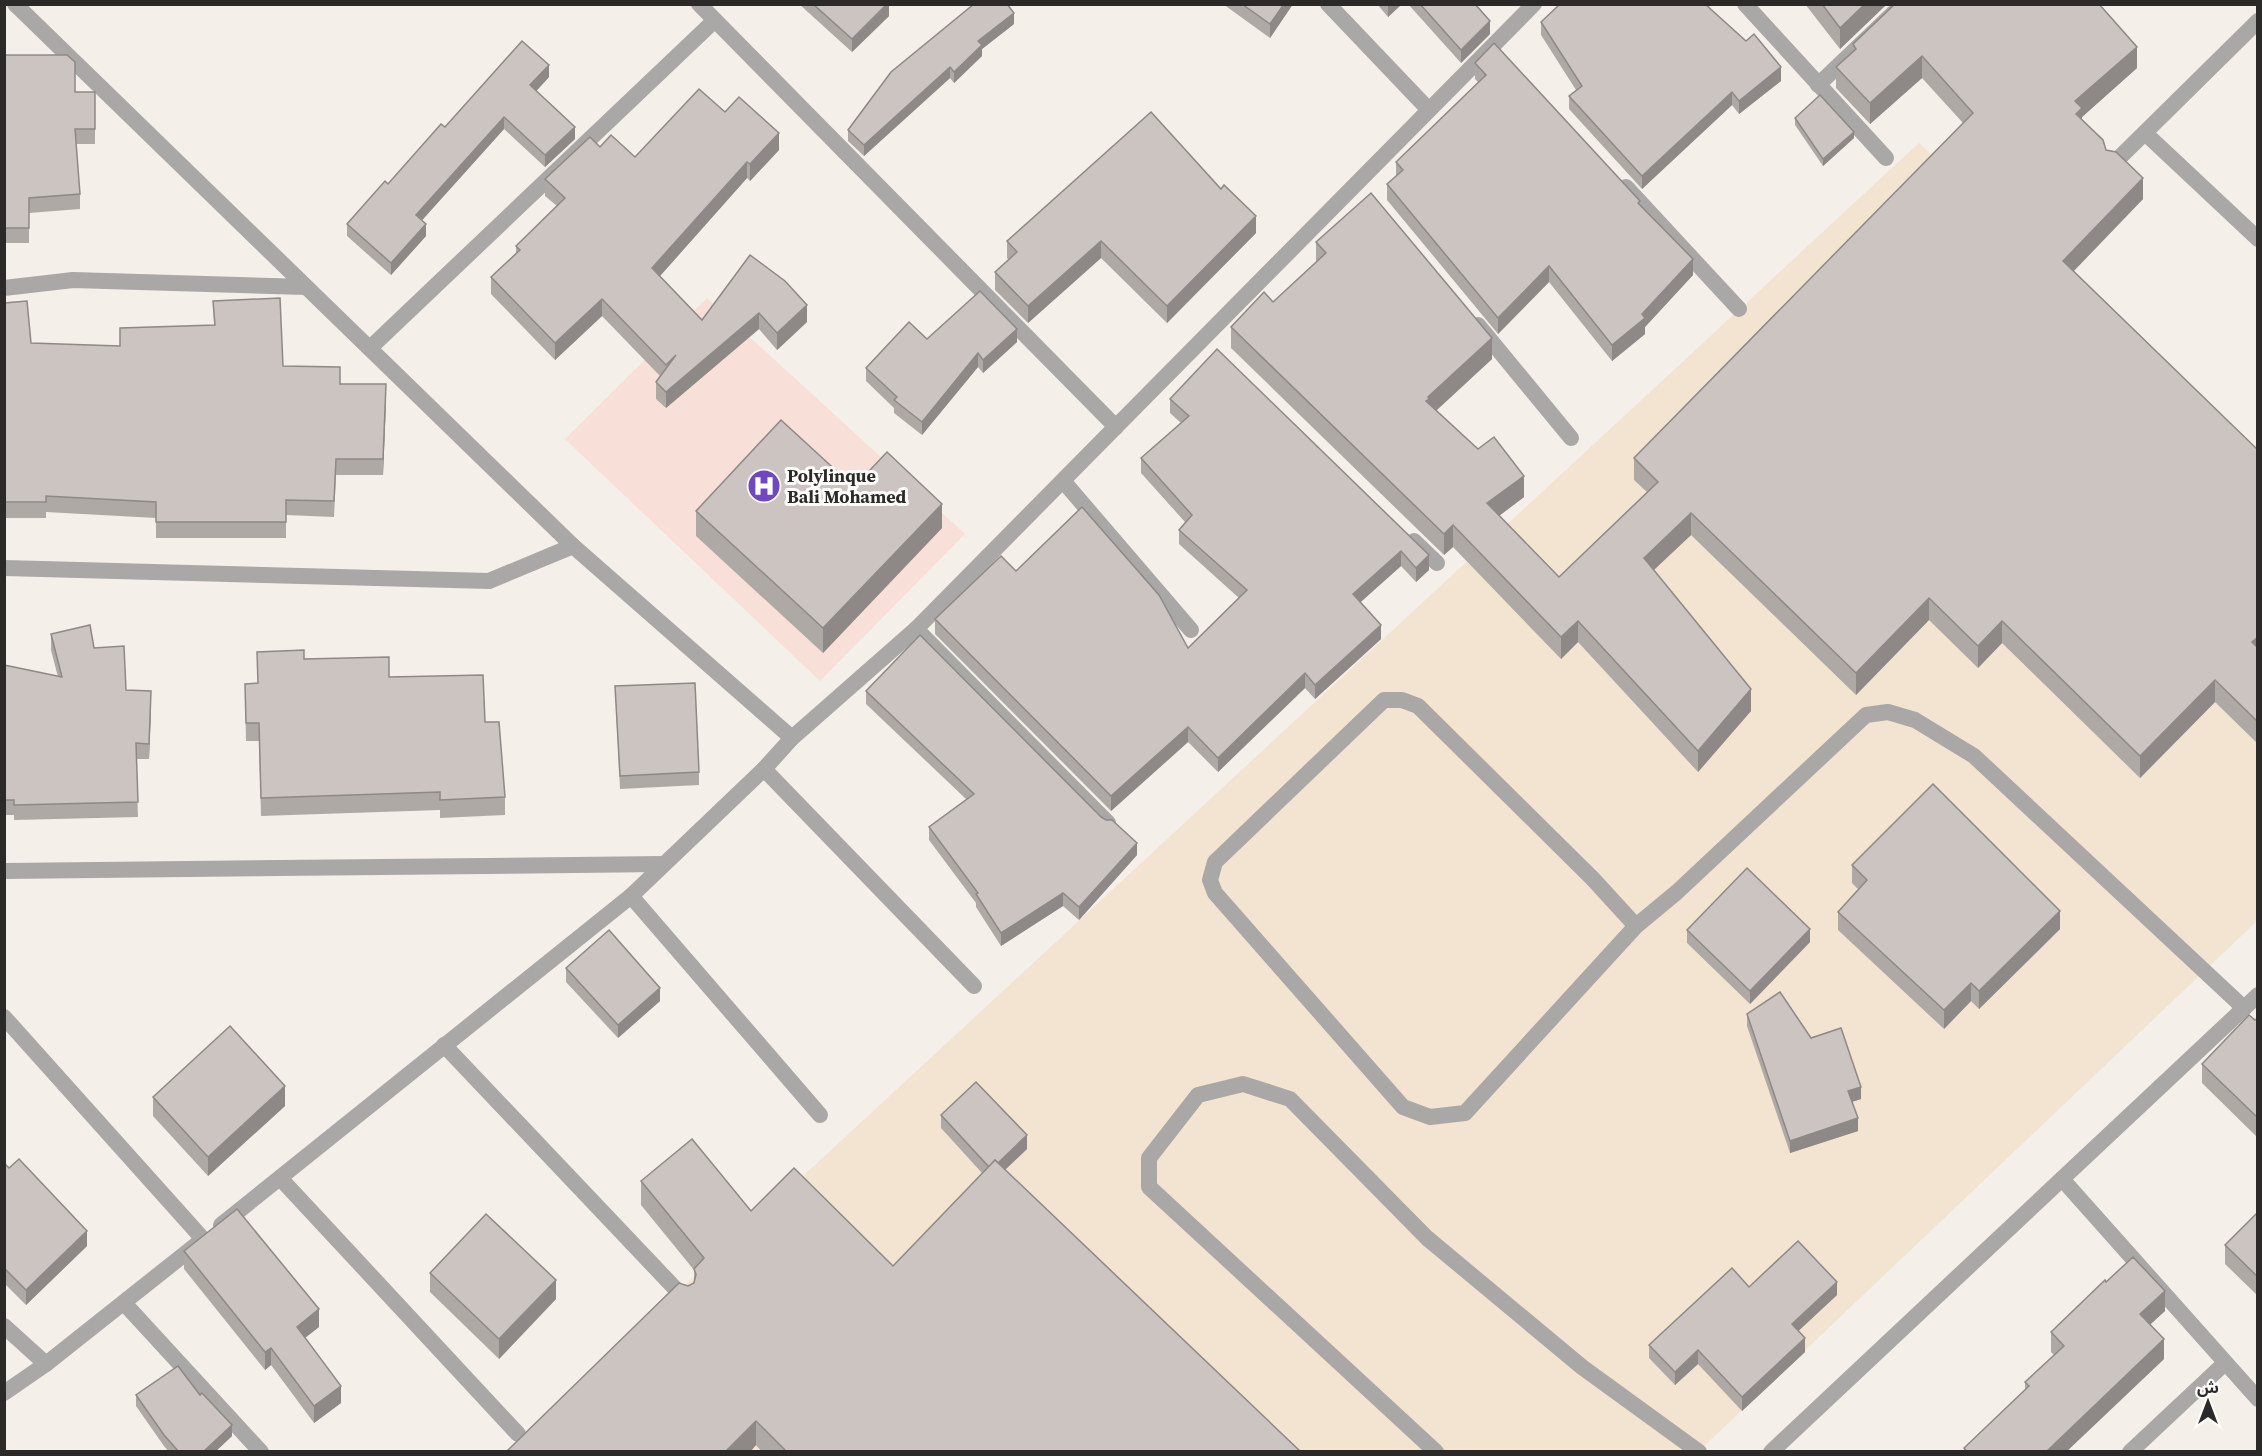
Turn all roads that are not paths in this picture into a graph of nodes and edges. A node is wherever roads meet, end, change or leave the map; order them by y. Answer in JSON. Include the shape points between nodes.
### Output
{"nodes":[{"id":1,"x":699,"y":4,"type":"edge"},
{"id":2,"x":1328,"y":4,"type":"edge"},
{"id":3,"x":1534,"y":4,"type":"edge"},
{"id":4,"x":1745,"y":4,"type":"edge"},
{"id":5,"x":1903,"y":4,"type":"edge"},
{"id":6,"x":17,"y":6,"type":"edge"},
{"id":7,"x":714,"y":21,"type":"junction"},
{"id":8,"x":2258,"y":21,"type":"edge"},
{"id":9,"x":1818,"y":85,"type":"junction"},
{"id":10,"x":1429,"y":110,"type":"junction"},
{"id":11,"x":2145,"y":133,"type":"junction"},
{"id":12,"x":1886,"y":158,"type":"dead end"},
{"id":13,"x":2113,"y":165,"type":"edge"},
{"id":14,"x":1613,"y":173,"type":"edge"},
{"id":15,"x":2258,"y":239,"type":"edge"},
{"id":16,"x":306,"y":287,"type":"junction"},
{"id":17,"x":4,"y":288,"type":"edge"},
{"id":18,"x":1739,"y":309,"type":"dead end"},
{"id":19,"x":1465,"y":310,"type":"edge"},
{"id":20,"x":370,"y":348,"type":"junction"},
{"id":21,"x":1116,"y":427,"type":"junction"},
{"id":22,"x":1571,"y":438,"type":"dead end"},
{"id":23,"x":1064,"y":482,"type":"junction"},
{"id":24,"x":1402,"y":530,"type":"edge"},
{"id":25,"x":573,"y":546,"type":"junction"},
{"id":26,"x":1437,"y":563,"type":"edge"},
{"id":27,"x":4,"y":568,"type":"edge"},
{"id":28,"x":916,"y":629,"type":"junction"},
{"id":29,"x":1191,"y":630,"type":"dead end"},
{"id":30,"x":792,"y":738,"type":"junction"},
{"id":31,"x":764,"y":769,"type":"junction"},
{"id":32,"x":1108,"y":823,"type":"edge"},
{"id":33,"x":664,"y":864,"type":"junction"},
{"id":34,"x":4,"y":871,"type":"edge"},
{"id":35,"x":630,"y":896,"type":"junction"},
{"id":36,"x":1636,"y":926,"type":"junction"},
{"id":37,"x":974,"y":986,"type":"dead end"},
{"id":38,"x":2258,"y":995,"type":"edge"},
{"id":39,"x":2244,"y":1008,"type":"junction"},
{"id":40,"x":4,"y":1017,"type":"edge"},
{"id":41,"x":444,"y":1045,"type":"junction"},
{"id":42,"x":820,"y":1115,"type":"dead end"},
{"id":43,"x":280,"y":1178,"type":"junction"},
{"id":44,"x":2062,"y":1179,"type":"junction"},
{"id":45,"x":203,"y":1239,"type":"junction"},
{"id":46,"x":686,"y":1300,"type":"edge"},
{"id":47,"x":124,"y":1303,"type":"junction"},
{"id":48,"x":4,"y":1326,"type":"edge"},
{"id":49,"x":2225,"y":1363,"type":"junction"},
{"id":50,"x":46,"y":1364,"type":"junction"},
{"id":51,"x":4,"y":1393,"type":"edge"},
{"id":52,"x":2258,"y":1399,"type":"edge"},
{"id":53,"x":518,"y":1434,"type":"dead end"},
{"id":54,"x":261,"y":1452,"type":"edge"},
{"id":55,"x":1436,"y":1452,"type":"edge"},
{"id":56,"x":1699,"y":1452,"type":"edge"},
{"id":57,"x":1771,"y":1452,"type":"edge"},
{"id":58,"x":2130,"y":1452,"type":"edge"}],
"edges":[{"from":1,"to":7,"type":"street"},
{"from":2,"to":10,"type":"street"},
{"from":3,"to":10,"type":"street","via":[[1499,49]]},
{"from":4,"to":9,"type":"street"},
{"from":5,"to":9,"type":"street"},
{"from":6,"to":16,"type":"street"},
{"from":7,"to":20,"type":"street"},
{"from":7,"to":21,"type":"street"},
{"from":8,"to":11,"type":"street"},
{"from":9,"to":12,"type":"street"},
{"from":10,"to":21,"type":"street","via":[[1363,188],[1210,343]]},
{"from":11,"to":13,"type":"street"},
{"from":11,"to":15,"type":"street"},
{"from":14,"to":18,"type":"street"},
{"from":16,"to":17,"type":"street","via":[[74,280]]},
{"from":16,"to":20,"type":"street"},
{"from":19,"to":22,"type":"street"},
{"from":20,"to":25,"type":"street"},
{"from":21,"to":23,"type":"street"},
{"from":23,"to":28,"type":"street"},
{"from":23,"to":29,"type":"street"},
{"from":24,"to":26,"type":"street"},
{"from":25,"to":27,"type":"street","via":[[489,581]]},
{"from":25,"to":30,"type":"street"},
{"from":28,"to":30,"type":"street"},
{"from":28,"to":32,"type":"street"},
{"from":30,"to":31,"type":"street"},
{"from":31,"to":33,"type":"street"},
{"from":31,"to":37,"type":"street"},
{"from":33,"to":34,"type":"street"},
{"from":33,"to":35,"type":"street"},
{"from":35,"to":41,"type":"street"},
{"from":35,"to":42,"type":"street"},
{"from":36,"to":36,"type":"street","via":[[1418,706],[1402,700],[1384,700],[1215,862],[1210,880],[1215,893],[1403,1107],[1430,1117],[1465,1113]]},
{"from":36,"to":39,"type":"street","via":[[1866,716],[1888,712],[1915,720],[1974,756]]},
{"from":38,"to":39,"type":"street"},
{"from":39,"to":44,"type":"street"},
{"from":40,"to":45,"type":"street"},
{"from":41,"to":43,"type":"street"},
{"from":41,"to":46,"type":"street"},
{"from":43,"to":45,"type":"street"},
{"from":43,"to":53,"type":"street"},
{"from":44,"to":49,"type":"street"},
{"from":44,"to":57,"type":"street"},
{"from":45,"to":47,"type":"street"},
{"from":47,"to":50,"type":"street"},
{"from":47,"to":54,"type":"street"},
{"from":48,"to":50,"type":"street"},
{"from":49,"to":52,"type":"street"},
{"from":49,"to":58,"type":"street"},
{"from":50,"to":51,"type":"street"},
{"from":55,"to":56,"type":"street","via":[[1149,1187],[1149,1158],[1198,1095],[1243,1084],[1290,1099],[1427,1238],[1582,1367]]}]}
